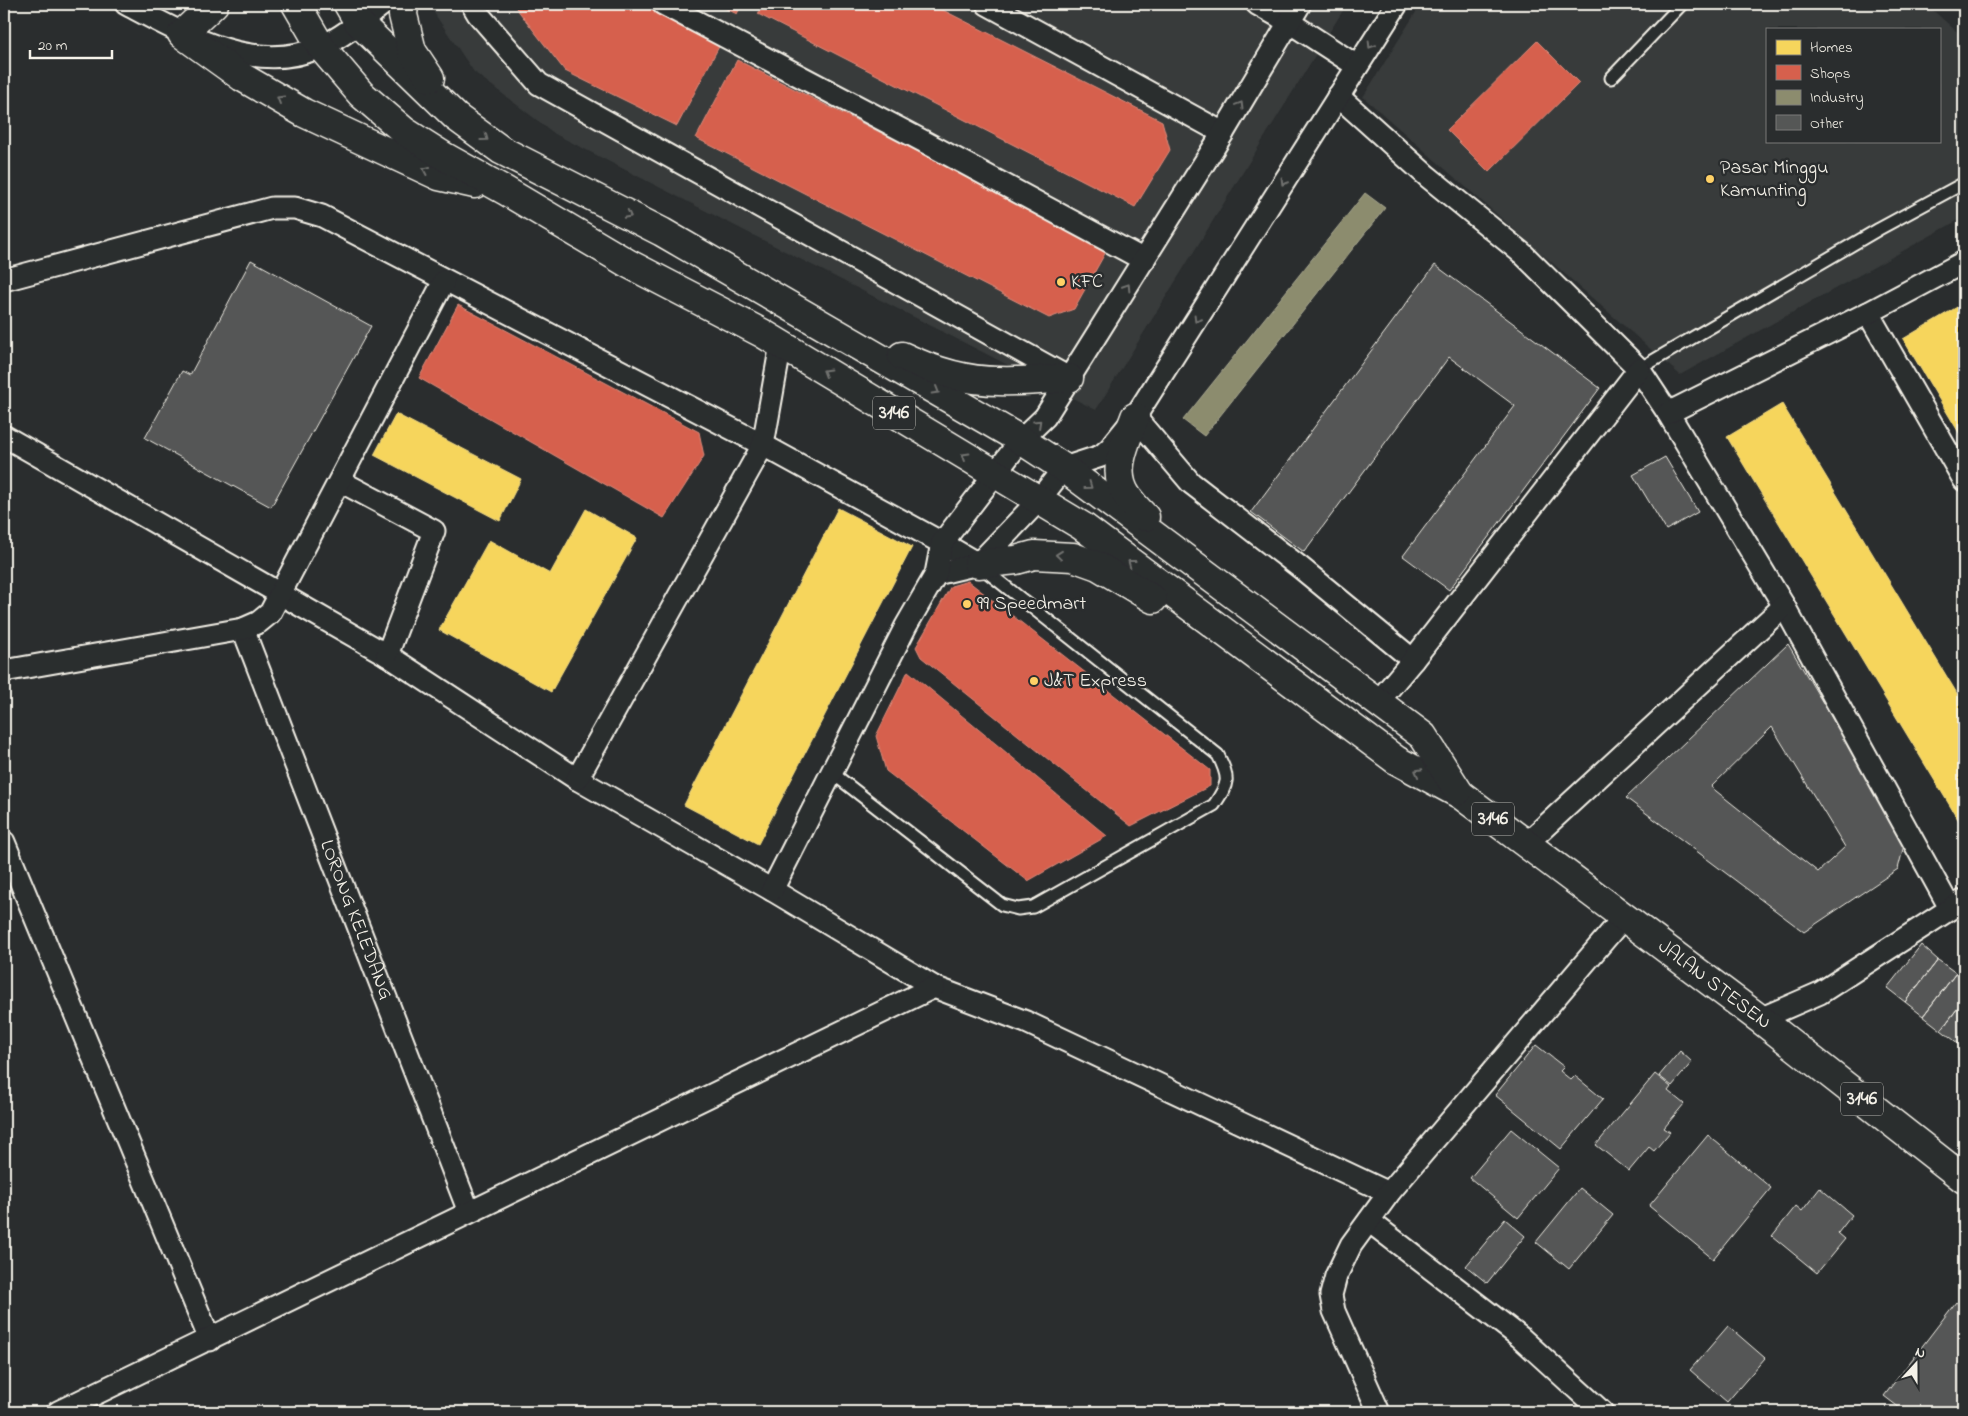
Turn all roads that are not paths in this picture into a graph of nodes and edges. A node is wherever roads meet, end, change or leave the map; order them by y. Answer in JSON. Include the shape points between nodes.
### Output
{"nodes":[{"id":1,"x":126,"y":4,"type":"edge"},
{"id":2,"x":214,"y":4,"type":"edge"},
{"id":3,"x":296,"y":4,"type":"edge"},
{"id":4,"x":383,"y":4,"type":"edge"},
{"id":5,"x":404,"y":4,"type":"edge"},
{"id":6,"x":472,"y":4,"type":"edge"},
{"id":7,"x":663,"y":4,"type":"edge"},
{"id":8,"x":987,"y":4,"type":"edge"},
{"id":9,"x":1257,"y":4,"type":"edge"},
{"id":10,"x":1397,"y":4,"type":"edge"},
{"id":11,"x":1682,"y":4,"type":"edge"},
{"id":12,"x":354,"y":13,"type":"edge"},
{"id":13,"x":1294,"y":13,"type":"edge"},
{"id":14,"x":182,"y":34,"type":"junction"},
{"id":15,"x":321,"y":47,"type":"junction"},
{"id":16,"x":1357,"y":66,"type":"junction"},
{"id":17,"x":1611,"y":78,"type":"dead end"},
{"id":18,"x":1338,"y":96,"type":"junction"},
{"id":19,"x":456,"y":117,"type":"junction"},
{"id":20,"x":1223,"y":133,"type":"junction"},
{"id":21,"x":1964,"y":183,"type":"edge"},
{"id":22,"x":506,"y":191,"type":"junction"},
{"id":23,"x":1144,"y":260,"type":"junction"},
{"id":24,"x":1964,"y":262,"type":"edge"},
{"id":25,"x":4,"y":280,"type":"edge"},
{"id":26,"x":444,"y":281,"type":"junction"},
{"id":27,"x":747,"y":282,"type":"junction"},
{"id":28,"x":1868,"y":313,"type":"junction"},
{"id":29,"x":781,"y":344,"type":"junction"},
{"id":30,"x":1639,"y":369,"type":"junction"},
{"id":31,"x":1070,"y":378,"type":"junction"},
{"id":32,"x":1668,"y":413,"type":"junction"},
{"id":33,"x":1135,"y":417,"type":"junction"},
{"id":34,"x":4,"y":436,"type":"edge"},
{"id":35,"x":1021,"y":440,"type":"junction"},
{"id":36,"x":763,"y":445,"type":"junction"},
{"id":37,"x":1064,"y":468,"type":"junction"},
{"id":38,"x":994,"y":474,"type":"junction"},
{"id":39,"x":1964,"y":480,"type":"edge"},
{"id":40,"x":340,"y":481,"type":"junction"},
{"id":41,"x":1038,"y":500,"type":"junction"},
{"id":42,"x":942,"y":543,"type":"junction"},
{"id":43,"x":1169,"y":545,"type":"junction"},
{"id":44,"x":978,"y":564,"type":"junction"},
{"id":45,"x":936,"y":574,"type":"junction"},
{"id":46,"x":280,"y":594,"type":"junction"},
{"id":47,"x":1784,"y":606,"type":"junction"},
{"id":48,"x":243,"y":629,"type":"junction"},
{"id":49,"x":386,"y":655,"type":"junction"},
{"id":50,"x":1413,"y":660,"type":"junction"},
{"id":51,"x":1270,"y":668,"type":"junction"},
{"id":52,"x":4,"y":671,"type":"edge"},
{"id":53,"x":1377,"y":703,"type":"junction"},
{"id":54,"x":832,"y":772,"type":"junction"},
{"id":55,"x":578,"y":779,"type":"junction"},
{"id":56,"x":1461,"y":795,"type":"junction"},
{"id":57,"x":4,"y":842,"type":"edge"},
{"id":58,"x":1526,"y":844,"type":"junction"},
{"id":59,"x":772,"y":890,"type":"junction"},
{"id":60,"x":1957,"y":904,"type":"edge"},
{"id":61,"x":1623,"y":918,"type":"junction"},
{"id":62,"x":934,"y":987,"type":"junction"},
{"id":63,"x":1760,"y":1019,"type":"junction"},
{"id":64,"x":1964,"y":1179,"type":"edge"},
{"id":65,"x":1388,"y":1193,"type":"junction"},
{"id":66,"x":469,"y":1212,"type":"junction"},
{"id":67,"x":1369,"y":1220,"type":"junction"},
{"id":68,"x":210,"y":1340,"type":"junction"},
{"id":69,"x":58,"y":1412,"type":"edge"},
{"id":70,"x":1379,"y":1412,"type":"edge"},
{"id":71,"x":1602,"y":1412,"type":"edge"}],
"edges":[{"from":1,"to":14,"type":"street"},
{"from":2,"to":14,"type":"main road"},
{"from":3,"to":15,"type":"main road","number":"3146"},
{"from":4,"to":12,"type":"street"},
{"from":5,"to":19,"type":"main road","via":[[403,15],[412,51]]},
{"from":6,"to":31,"type":"street","via":[[539,84]]},
{"from":7,"to":23,"type":"street"},
{"from":8,"to":20,"type":"street"},
{"from":9,"to":13,"type":"street"},
{"from":10,"to":16,"type":"street","one_way":true},
{"from":11,"to":17,"type":"lane"},
{"from":12,"to":15,"type":"street"},
{"from":12,"to":19,"type":"main road","number":"3146"},
{"from":13,"to":16,"type":"street"},
{"from":20,"to":13,"type":"street","one_way":true},
{"from":14,"to":15,"type":"street","via":[[243,54],[275,57]]},
{"from":22,"to":14,"type":"main road","one_way":true,"via":[[439,176],[363,142],[242,77]]},
{"from":15,"to":22,"type":"main road","number":"3146","via":[[361,94],[404,131]]},
{"from":16,"to":18,"type":"street"},
{"from":18,"to":30,"type":"street","via":[[1427,176],[1523,254]]},
{"from":18,"to":33,"type":"street","one_way":true},
{"from":19,"to":27,"type":"main road","number":"3146","one_way":true,"via":[[501,150],[662,232]]},
{"from":20,"to":23,"type":"street"},
{"from":21,"to":30,"type":"lane"},
{"from":22,"to":29,"type":"main road","number":"3146","via":[[629,264]]},
{"from":31,"to":23,"type":"street","one_way":true},
{"from":24,"to":28,"type":"street"},
{"from":25,"to":26,"type":"street","via":[[272,208],[295,208],[322,216]]},
{"from":26,"to":36,"type":"street"},
{"from":26,"to":40,"type":"street"},
{"from":27,"to":31,"type":"main road","via":[[920,365],[998,382]]},
{"from":27,"to":35,"type":"main road","number":"3146","one_way":true},
{"from":28,"to":32,"type":"street"},
{"from":28,"to":39,"type":"street"},
{"from":29,"to":36,"type":"street"},
{"from":38,"to":29,"type":"main road","number":"3146","one_way":true},
{"from":30,"to":32,"type":"street"},
{"from":30,"to":50,"type":"street"},
{"from":35,"to":31,"type":"street","one_way":true,"via":[[1045,417]]},
{"from":32,"to":47,"type":"street"},
{"from":33,"to":37,"type":"street","via":[[1101,456]]},
{"from":33,"to":43,"type":"main road","via":[[1119,465],[1121,482],[1127,496]]},
{"from":33,"to":50,"type":"street","via":[[1191,483]]},
{"from":34,"to":46,"type":"street"},
{"from":35,"to":37,"type":"main road","number":"3146"},
{"from":35,"to":38,"type":"street"},
{"from":36,"to":42,"type":"street"},
{"from":36,"to":55,"type":"street"},
{"from":37,"to":41,"type":"street"},
{"from":37,"to":43,"type":"main road","number":"3146","one_way":true},
{"from":38,"to":41,"type":"main road","number":"3146"},
{"from":38,"to":42,"type":"street"},
{"from":40,"to":46,"type":"street"},
{"from":40,"to":49,"type":"street","via":[[434,531]]},
{"from":41,"to":44,"type":"street"},
{"from":51,"to":41,"type":"main road","number":"3146","one_way":true,"via":[[1082,526]]},
{"from":42,"to":44,"type":"street"},
{"from":42,"to":45,"type":"street"},
{"from":43,"to":53,"type":"main road","number":"3146"},
{"from":44,"to":45,"type":"street"},
{"from":51,"to":44,"type":"main road","one_way":true,"via":[[1098,566],[1073,557],[1034,555]]},
{"from":44,"to":54,"type":"lane","via":[[1218,755],[1227,773],[1224,789],[1214,805],[1032,907],[1018,909],[1002,905]]},
{"from":45,"to":54,"type":"street"},
{"from":46,"to":48,"type":"street","via":[[270,613]]},
{"from":46,"to":49,"type":"street"},
{"from":47,"to":58,"type":"street"},
{"from":47,"to":60,"type":"street"},
{"from":48,"to":52,"type":"street"},
{"from":48,"to":66,"type":"street","name":"LORONG KELEDANG"},
{"from":49,"to":55,"type":"street"},
{"from":50,"to":53,"type":"street"},
{"from":56,"to":51,"type":"main road","number":"3146","one_way":true,"via":[[1396,760]]},
{"from":53,"to":56,"type":"main road","number":"3146","via":[[1423,736]]},
{"from":54,"to":59,"type":"street"},
{"from":55,"to":59,"type":"street"},
{"from":56,"to":58,"type":"main road","name":"JALAN STESEN","number":"3146"},
{"from":57,"to":68,"type":"street"},
{"from":58,"to":61,"type":"main road","name":"JALAN STESEN","number":"3146"},
{"from":59,"to":62,"type":"street"},
{"from":60,"to":63,"type":"street","via":[[1820,993]]},
{"from":61,"to":63,"type":"main road","name":"JALAN STESEN","number":"3146"},
{"from":61,"to":65,"type":"street"},
{"from":62,"to":65,"type":"street","via":[[1026,1022]]},
{"from":62,"to":66,"type":"street"},
{"from":63,"to":64,"type":"main road","name":"JALAN STESEN","number":"3146"},
{"from":65,"to":67,"type":"street"},
{"from":66,"to":68,"type":"street"},
{"from":67,"to":70,"type":"street","via":[[1351,1245],[1331,1295],[1334,1311]]},
{"from":67,"to":71,"type":"street","via":[[1520,1337]]},
{"from":68,"to":69,"type":"street"}]}
